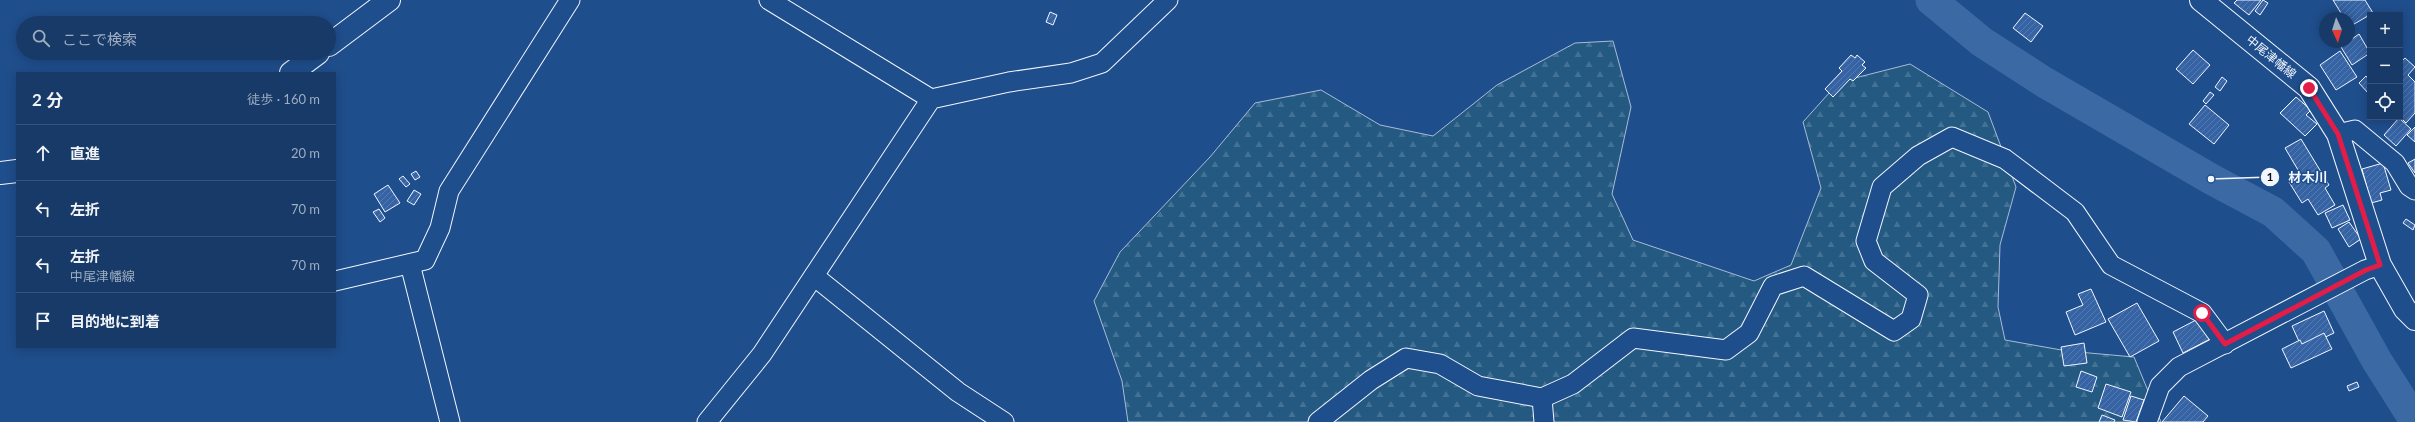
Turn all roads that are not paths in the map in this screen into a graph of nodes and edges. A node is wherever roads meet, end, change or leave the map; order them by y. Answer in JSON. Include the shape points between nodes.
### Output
{"nodes":[{"id":1,"x":389,"y":0,"type":"edge"},
{"id":2,"x":570,"y":0,"type":"edge"},
{"id":3,"x":769,"y":0,"type":"edge"},
{"id":4,"x":1168,"y":0,"type":"edge"},
{"id":5,"x":2201,"y":0,"type":"edge"},
{"id":6,"x":336,"y":40,"type":"edge"},
{"id":7,"x":309,"y":60,"type":"edge"},
{"id":8,"x":292,"y":72,"type":"edge"},
{"id":9,"x":931,"y":99,"type":"junction"},
{"id":10,"x":2338,"y":134,"type":"junction"},
{"id":11,"x":16,"y":171,"type":"edge"},
{"id":12,"x":0,"y":173,"type":"edge"},
{"id":13,"x":2415,"y":190,"type":"edge"},
{"id":14,"x":410,"y":264,"type":"junction"},
{"id":15,"x":2373,"y":268,"type":"junction"},
{"id":16,"x":814,"y":276,"type":"junction"},
{"id":17,"x":336,"y":281,"type":"edge"},
{"id":18,"x":2415,"y":319,"type":"edge"},
{"id":19,"x":2225,"y":344,"type":"junction"},
{"id":20,"x":1542,"y":398,"type":"junction"},
{"id":21,"x":450,"y":422,"type":"edge"},
{"id":22,"x":707,"y":422,"type":"edge"},
{"id":23,"x":1004,"y":422,"type":"edge"},
{"id":24,"x":1318,"y":422,"type":"edge"},
{"id":25,"x":1544,"y":422,"type":"edge"},
{"id":26,"x":2147,"y":422,"type":"edge"}],
"edges":[{"from":1,"to":6,"type":"main road"},
{"from":2,"to":14,"type":"street","via":[[449,191],[440,228],[425,260]]},
{"from":3,"to":9,"type":"street"},
{"from":4,"to":9,"type":"street","via":[[1102,63],[1071,73],[1009,82]]},
{"from":5,"to":10,"type":"main road","name":"中尾津幡線","via":[[2309,88]]},
{"from":7,"to":8,"type":"main road"},
{"from":9,"to":16,"type":"street"},
{"from":10,"to":13,"type":"street","via":[[2354,130],[2395,163],[2409,186]]},
{"from":10,"to":15,"type":"main road","name":"中尾津幡線"},
{"from":11,"to":12,"type":"main road"},
{"from":14,"to":17,"type":"street"},
{"from":14,"to":21,"type":"street"},
{"from":15,"to":18,"type":"main road","name":"中尾津幡線"},
{"from":15,"to":19,"type":"street"},
{"from":16,"to":22,"type":"street","via":[[762,354]]},
{"from":16,"to":23,"type":"street","via":[[958,392]]},
{"from":19,"to":20,"type":"street","via":[[2202,313],[2112,265],[2075,212],[2006,159],[1952,137],[1918,156],[1882,187],[1866,240],[1874,261],[1918,295],[1911,319],[1894,331],[1804,276],[1773,286],[1749,333],[1726,350],[1633,338],[1573,384]]},
{"from":19,"to":26,"type":"street","via":[[2179,367],[2160,386]]},
{"from":20,"to":24,"type":"street","via":[[1478,386],[1440,364],[1406,358],[1371,380]]},
{"from":20,"to":25,"type":"street"}]}
